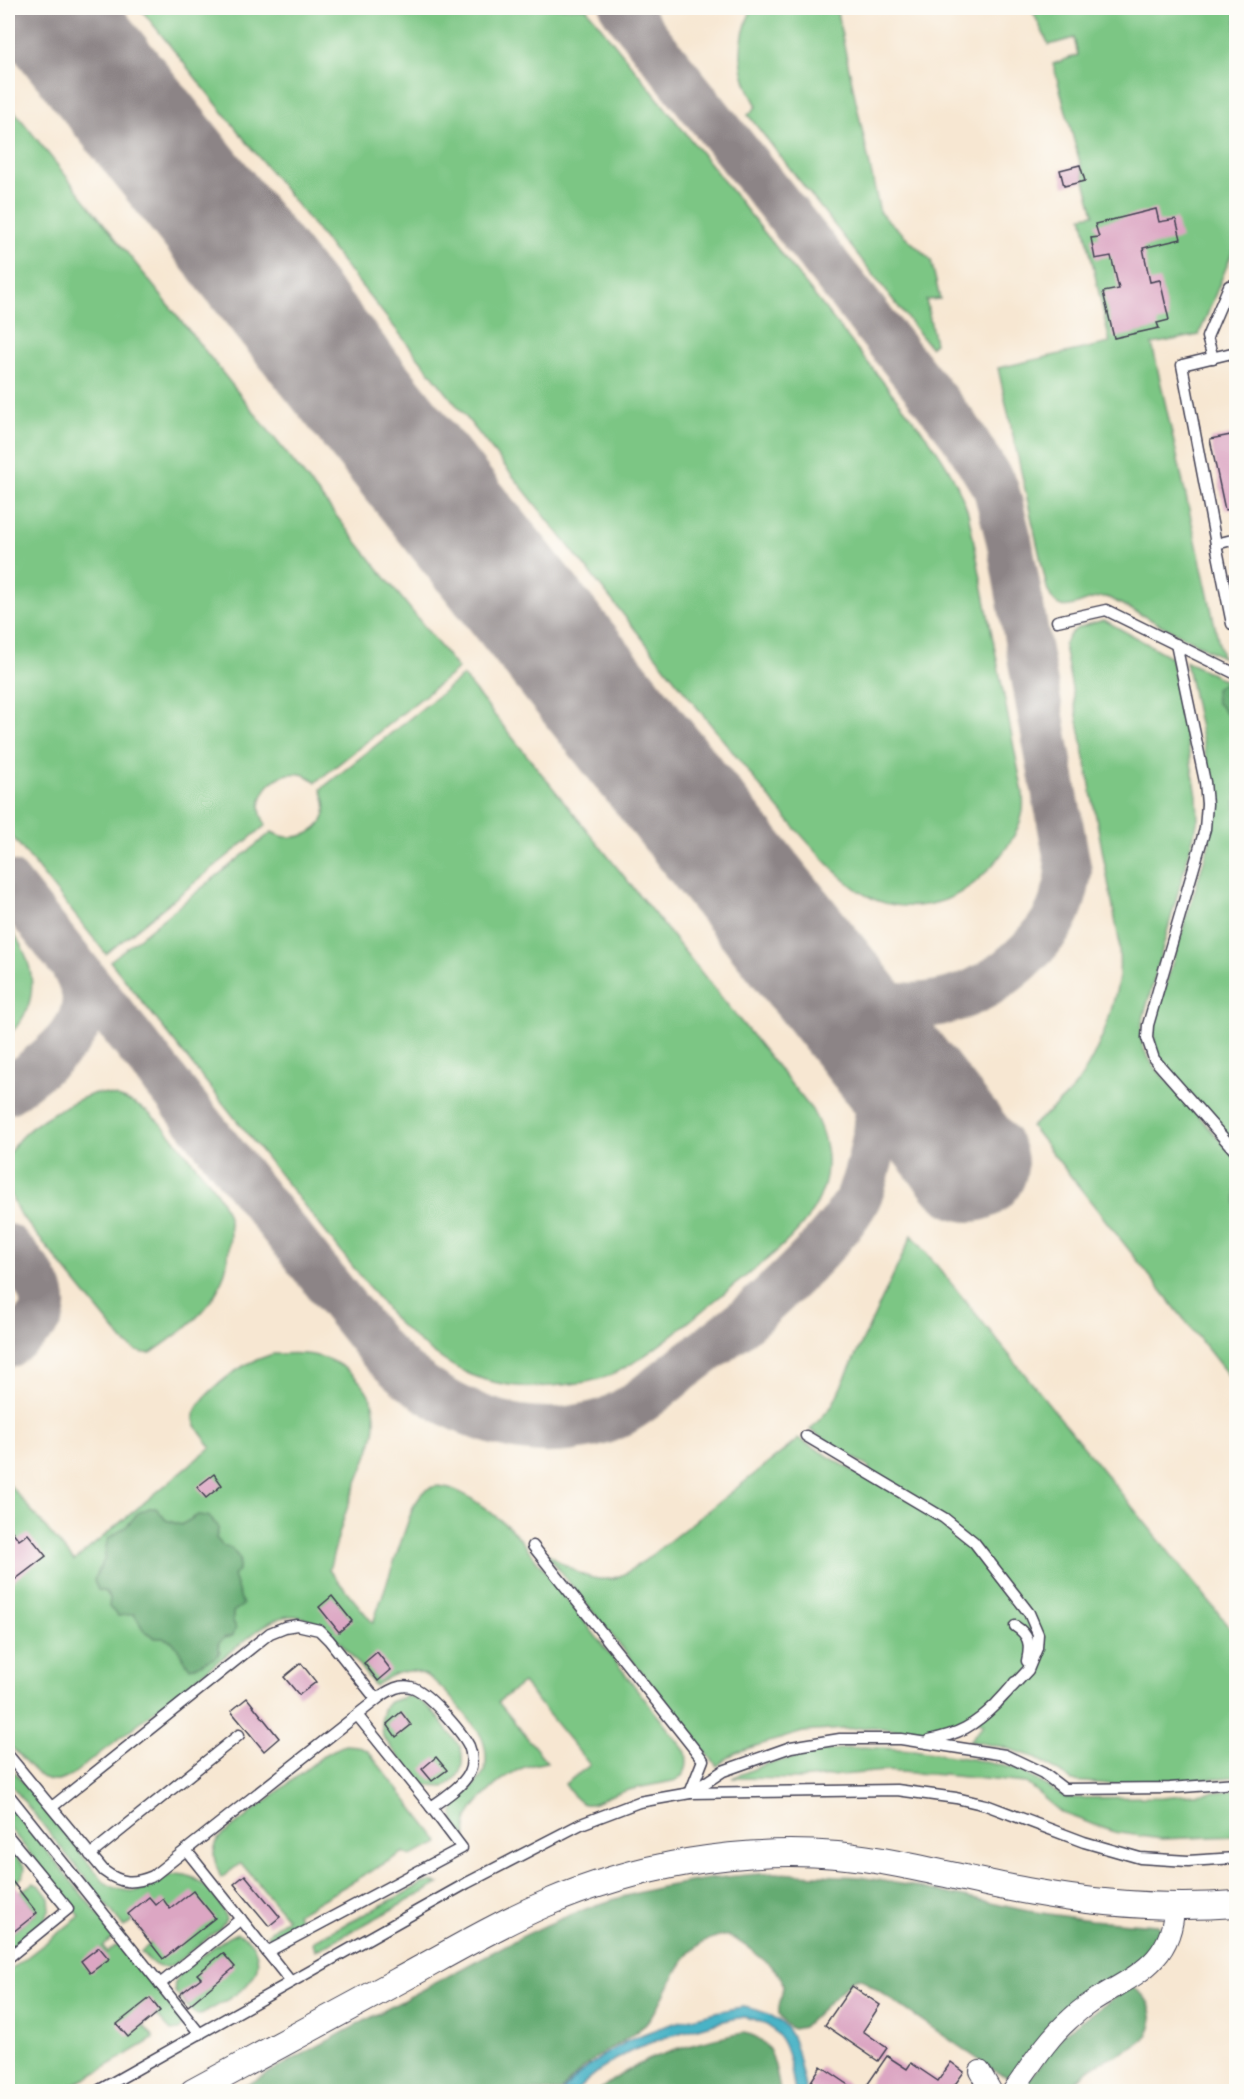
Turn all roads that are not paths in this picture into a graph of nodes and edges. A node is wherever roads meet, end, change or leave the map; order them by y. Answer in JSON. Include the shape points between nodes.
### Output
{"nodes":[{"id":1,"x":1236,"y":285,"type":"edge"},
{"id":2,"x":1236,"y":352,"type":"edge"},
{"id":3,"x":1213,"y":358,"type":"junction"},
{"id":4,"x":1236,"y":539,"type":"edge"},
{"id":5,"x":1216,"y":544,"type":"junction"},
{"id":6,"x":1057,"y":621,"type":"dead end"},
{"id":7,"x":1236,"y":627,"type":"edge"},
{"id":8,"x":1176,"y":644,"type":"junction"},
{"id":9,"x":1236,"y":674,"type":"edge"},
{"id":10,"x":1236,"y":1152,"type":"edge"},
{"id":11,"x":806,"y":1436,"type":"dead end"},
{"id":12,"x":533,"y":1546,"type":"dead end"},
{"id":13,"x":1014,"y":1626,"type":"dead end"},
{"id":14,"x":1012,"y":1687,"type":"junction"},
{"id":15,"x":376,"y":1699,"type":"junction"},
{"id":16,"x":357,"y":1714,"type":"junction"},
{"id":17,"x":239,"y":1735,"type":"dead end"},
{"id":18,"x":920,"y":1742,"type":"junction"},
{"id":19,"x":8,"y":1755,"type":"edge"},
{"id":20,"x":1236,"y":1783,"type":"edge"},
{"id":21,"x":690,"y":1793,"type":"junction"},
{"id":22,"x":8,"y":1794,"type":"edge"},
{"id":23,"x":52,"y":1807,"type":"junction"},
{"id":24,"x":431,"y":1807,"type":"junction"},
{"id":25,"x":8,"y":1836,"type":"edge"},
{"id":26,"x":186,"y":1850,"type":"junction"},
{"id":27,"x":90,"y":1855,"type":"junction"},
{"id":28,"x":1236,"y":1858,"type":"edge"},
{"id":29,"x":1236,"y":1904,"type":"edge"},
{"id":30,"x":1174,"y":1906,"type":"junction"},
{"id":31,"x":241,"y":1919,"type":"junction"},
{"id":32,"x":267,"y":1952,"type":"junction"},
{"id":33,"x":8,"y":1958,"type":"edge"},
{"id":34,"x":291,"y":1982,"type":"junction"},
{"id":35,"x":160,"y":1984,"type":"junction"},
{"id":36,"x":200,"y":2034,"type":"junction"},
{"id":37,"x":980,"y":2071,"type":"dead end"},
{"id":38,"x":96,"y":2091,"type":"edge"},
{"id":39,"x":193,"y":2091,"type":"edge"},
{"id":40,"x":992,"y":2091,"type":"edge"},
{"id":41,"x":1012,"y":2091,"type":"edge"}],
"edges":[{"from":1,"to":3,"type":"lane","via":[[1229,286],[1207,337]]},
{"from":2,"to":3,"type":"lane"},
{"from":3,"to":5,"type":"lane","via":[[1182,365]]},
{"from":4,"to":5,"type":"lane"},
{"from":5,"to":7,"type":"lane","via":[[1232,624]]},
{"from":6,"to":8,"type":"lane","via":[[1106,610]]},
{"from":8,"to":9,"type":"lane"},
{"from":8,"to":10,"type":"lane","via":[[1207,804],[1205,829],[1147,1038],[1154,1059]]},
{"from":11,"to":14,"type":"lane","via":[[944,1518],[974,1542],[1029,1613],[1038,1634],[1028,1670]]},
{"from":12,"to":21,"type":"lane","via":[[703,1760]]},
{"from":13,"to":14,"type":"lane","via":[[1026,1633],[1030,1647],[1026,1664]]},
{"from":14,"to":18,"type":"lane","via":[[969,1728]]},
{"from":15,"to":16,"type":"lane"},
{"from":15,"to":23,"type":"lane","via":[[319,1630],[297,1625],[285,1627],[270,1633]]},
{"from":15,"to":24,"type":"lane","via":[[397,1687],[411,1686],[425,1693],[469,1746],[469,1773]]},
{"from":16,"to":24,"type":"lane"},
{"from":16,"to":26,"type":"lane"},
{"from":17,"to":27,"type":"lane"},
{"from":18,"to":20,"type":"lane","via":[[1005,1755],[1043,1773],[1064,1789]]},
{"from":18,"to":21,"type":"lane","via":[[840,1739],[791,1747],[723,1771]]},
{"from":19,"to":23,"type":"lane"},
{"from":21,"to":28,"type":"lane","via":[[897,1790],[986,1805],[1084,1842],[1140,1858]]},
{"from":21,"to":34,"type":"lane","via":[[639,1803],[581,1824]]},
{"from":22,"to":35,"type":"lane"},
{"from":23,"to":27,"type":"lane"},
{"from":24,"to":32,"type":"lane","via":[[462,1848]]},
{"from":25,"to":33,"type":"lane","via":[[68,1909]]},
{"from":26,"to":27,"type":"lane","via":[[153,1876],[137,1883],[113,1879]]},
{"from":26,"to":31,"type":"lane"},
{"from":29,"to":30,"type":"street"},
{"from":30,"to":39,"type":"street","via":[[1062,1897],[893,1862],[834,1855],[745,1855],[686,1862],[600,1883],[518,1916]]},
{"from":30,"to":41,"type":"street","via":[[1174,1924],[1158,1956],[1068,2020]]},
{"from":31,"to":32,"type":"lane"},
{"from":31,"to":35,"type":"lane"},
{"from":32,"to":34,"type":"lane"},
{"from":34,"to":36,"type":"lane"},
{"from":35,"to":36,"type":"lane"},
{"from":36,"to":38,"type":"lane"},
{"from":37,"to":40,"type":"street"}]}
